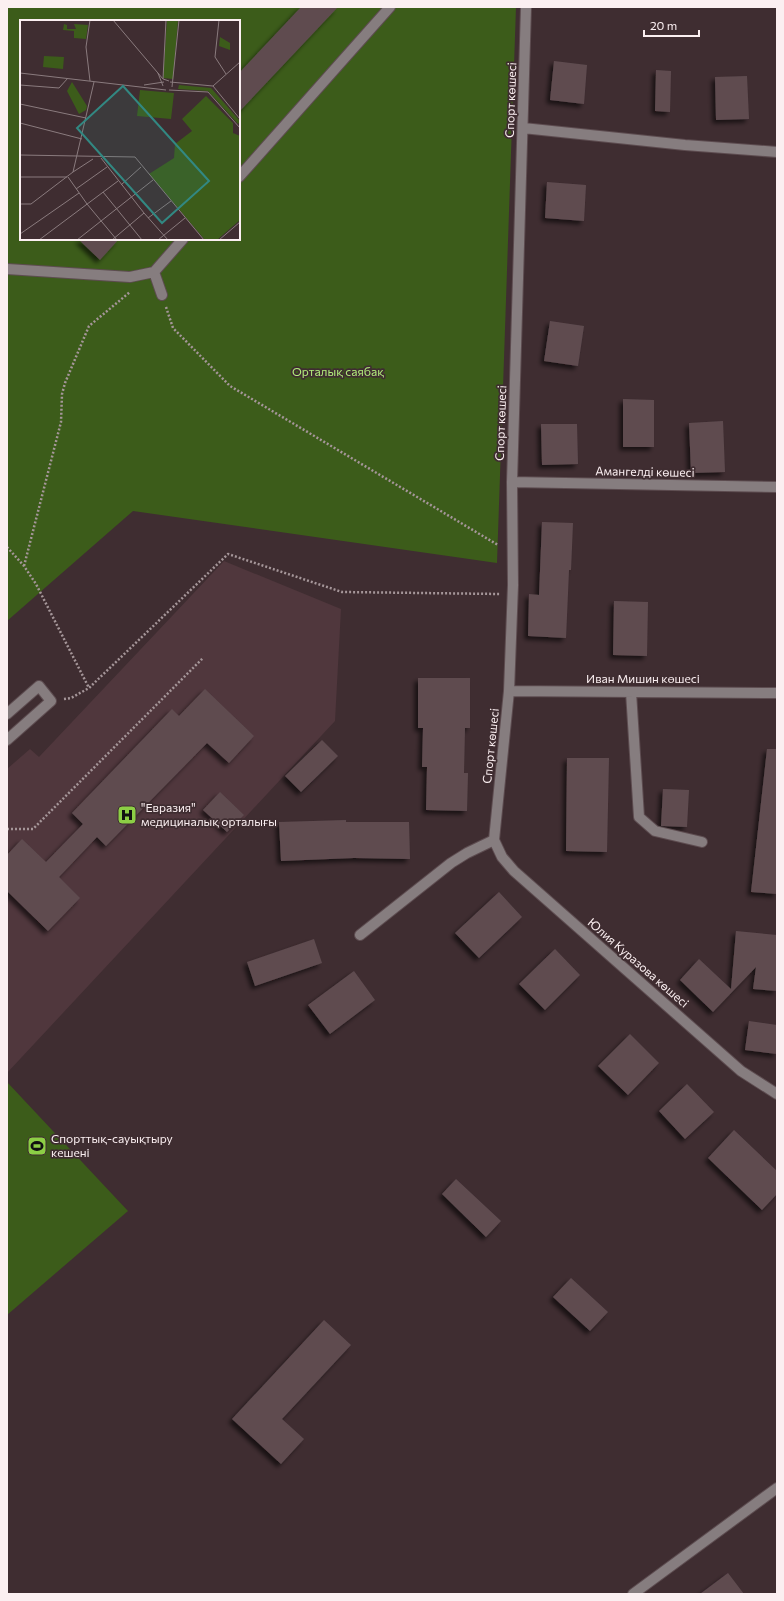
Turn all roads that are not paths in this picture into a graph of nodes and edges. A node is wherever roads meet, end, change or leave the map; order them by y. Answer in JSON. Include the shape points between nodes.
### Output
{"nodes":[{"id":1,"x":390,"y":7,"type":"edge"},
{"id":2,"x":526,"y":7,"type":"edge"},
{"id":3,"x":523,"y":128,"type":"junction"},
{"id":4,"x":777,"y":152,"type":"edge"},
{"id":5,"x":240,"y":176,"type":"edge"},
{"id":6,"x":182,"y":240,"type":"edge"},
{"id":7,"x":7,"y":270,"type":"edge"},
{"id":8,"x":154,"y":272,"type":"junction"},
{"id":9,"x":162,"y":295,"type":"road end"},
{"id":10,"x":512,"y":482,"type":"junction"},
{"id":11,"x":777,"y":487,"type":"edge"},
{"id":12,"x":509,"y":691,"type":"junction"},
{"id":13,"x":631,"y":692,"type":"junction"},
{"id":14,"x":777,"y":693,"type":"edge"},
{"id":15,"x":7,"y":714,"type":"edge"},
{"id":16,"x":7,"y":740,"type":"edge"},
{"id":17,"x":494,"y":840,"type":"junction"},
{"id":18,"x":702,"y":842,"type":"dead end"},
{"id":19,"x":360,"y":935,"type":"dead end"},
{"id":20,"x":777,"y":1094,"type":"edge"},
{"id":21,"x":777,"y":1488,"type":"edge"},
{"id":22,"x":633,"y":1594,"type":"edge"}],
"edges":[{"from":1,"to":5,"type":"street"},
{"from":2,"to":3,"type":"street","name":"Спорт көшесі"},
{"from":3,"to":4,"type":"street"},
{"from":3,"to":10,"type":"street","name":"Спорт көшесі"},
{"from":6,"to":8,"type":"street"},
{"from":7,"to":8,"type":"street","via":[[130,277]]},
{"from":8,"to":9,"type":"street"},
{"from":10,"to":11,"type":"street","name":"Амангелді көшесі"},
{"from":10,"to":12,"type":"street","name":"Спорт көшесі","via":[[513,554]]},
{"from":12,"to":13,"type":"street","name":"Иван Мишин көшесі"},
{"from":12,"to":17,"type":"street","name":"Спорт көшесі"},
{"from":13,"to":14,"type":"street","name":"Иван Мишин көшесі"},
{"from":13,"to":18,"type":"street","via":[[639,817],[655,831]]},
{"from":15,"to":16,"type":"street","via":[[39,686],[51,701]]},
{"from":17,"to":19,"type":"street","via":[[451,862]]},
{"from":17,"to":20,"type":"street","name":"Юлия Куразова көшесі","via":[[502,857],[514,872],[741,1071]]},
{"from":21,"to":22,"type":"street"}]}
